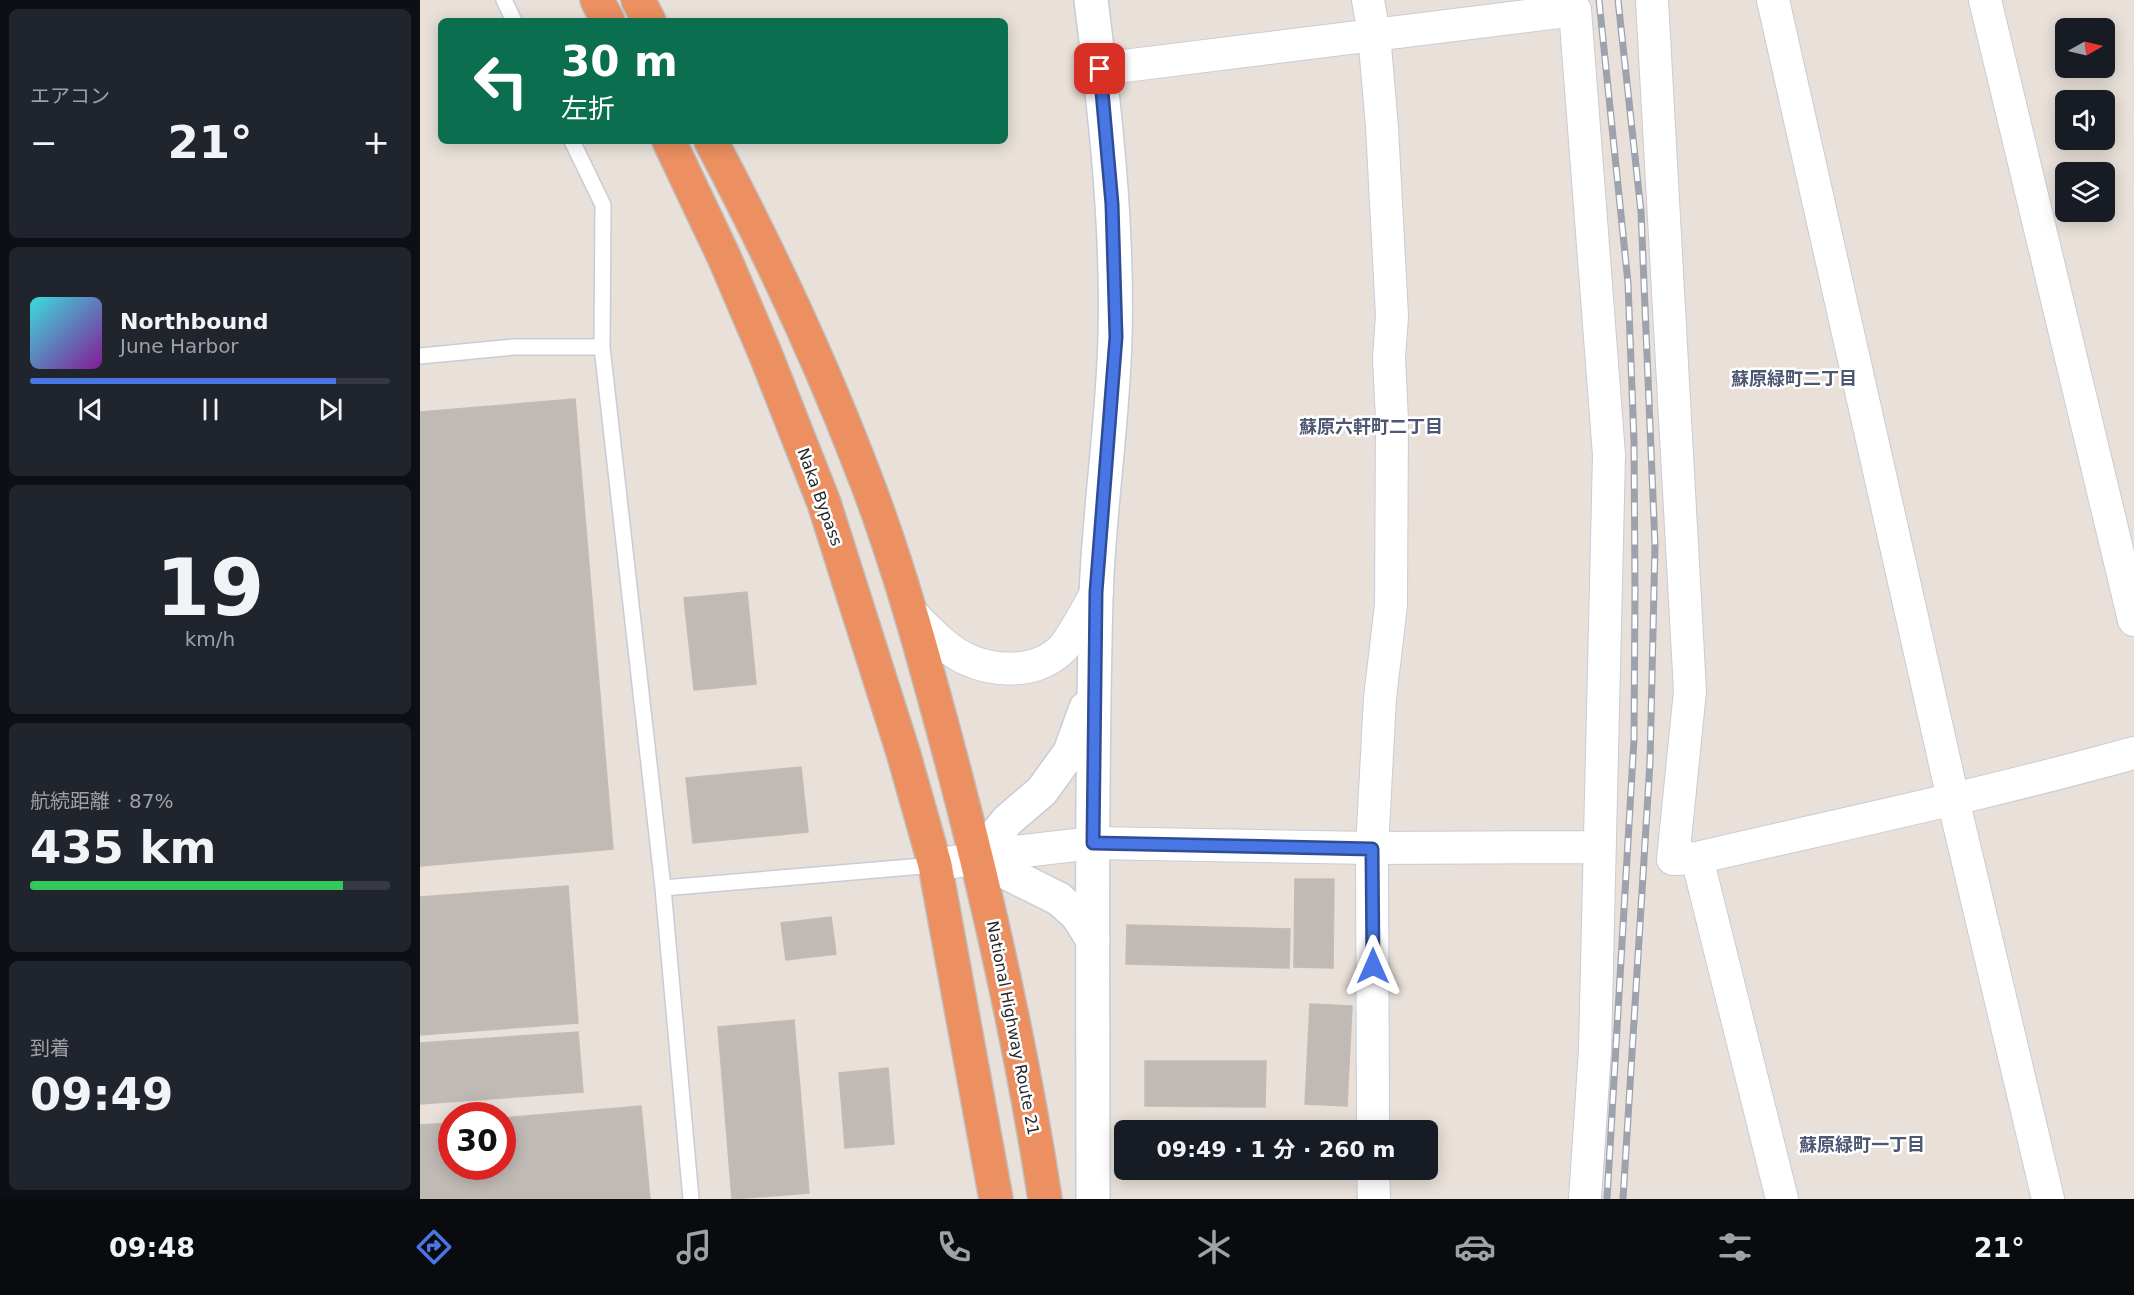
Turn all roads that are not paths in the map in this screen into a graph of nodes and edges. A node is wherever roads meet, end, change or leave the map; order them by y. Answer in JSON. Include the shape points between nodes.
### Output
{"nodes":[{"id":1,"x":504,"y":0,"type":"edge"},
{"id":2,"x":597,"y":0,"type":"edge"},
{"id":3,"x":638,"y":0,"type":"edge"},
{"id":4,"x":1091,"y":0,"type":"edge"},
{"id":5,"x":1368,"y":0,"type":"edge"},
{"id":6,"x":1653,"y":0,"type":"edge"},
{"id":7,"x":1773,"y":0,"type":"edge"},
{"id":8,"x":1985,"y":0,"type":"edge"},
{"id":9,"x":1575,"y":5,"type":"edge"},
{"id":10,"x":513,"y":18,"type":"edge"},
{"id":11,"x":606,"y":18,"type":"edge"},
{"id":12,"x":647,"y":18,"type":"edge"},
{"id":13,"x":1374,"y":34,"type":"junction"},
{"id":14,"x":1100,"y":69,"type":"junction"},
{"id":15,"x":573,"y":144,"type":"edge"},
{"id":16,"x":670,"y":144,"type":"edge"},
{"id":17,"x":713,"y":144,"type":"edge"},
{"id":18,"x":602,"y":346,"type":"junction"},
{"id":19,"x":420,"y":356,"type":"edge"},
{"id":20,"x":1096,"y":592,"type":"junction"},
{"id":21,"x":913,"y":615,"type":"junction"},
{"id":22,"x":2134,"y":620,"type":"edge"},
{"id":23,"x":1096,"y":662,"type":"junction"},
{"id":24,"x":2134,"y":753,"type":"edge"},
{"id":25,"x":1953,"y":799,"type":"junction"},
{"id":26,"x":1093,"y":843,"type":"junction"},
{"id":27,"x":1600,"y":847,"type":"junction"},
{"id":28,"x":1372,"y":849,"type":"junction"},
{"id":29,"x":977,"y":858,"type":"junction"},
{"id":30,"x":1697,"y":858,"type":"junction"},
{"id":31,"x":935,"y":865,"type":"junction"},
{"id":32,"x":663,"y":888,"type":"junction"},
{"id":33,"x":1093,"y":940,"type":"junction"},
{"id":34,"x":1373,"y":1120,"type":"edge"},
{"id":35,"x":1373,"y":1180,"type":"edge"},
{"id":36,"x":691,"y":1199,"type":"edge"},
{"id":37,"x":996,"y":1199,"type":"edge"},
{"id":38,"x":1045,"y":1199,"type":"edge"},
{"id":39,"x":1093,"y":1199,"type":"edge"},
{"id":40,"x":1374,"y":1199,"type":"edge"},
{"id":41,"x":1586,"y":1199,"type":"edge"},
{"id":42,"x":1782,"y":1199,"type":"edge"},
{"id":43,"x":2048,"y":1199,"type":"edge"}],
"edges":[{"from":1,"to":10,"type":"lane"},
{"from":2,"to":11,"type":"highway"},
{"from":3,"to":12,"type":"highway"},
{"from":4,"to":14,"type":"street"},
{"from":5,"to":13,"type":"street"},
{"from":6,"to":30,"type":"street","via":[[1690,691],[1673,859]]},
{"from":7,"to":25,"type":"street"},
{"from":8,"to":22,"type":"street"},
{"from":9,"to":13,"type":"street"},
{"from":9,"to":27,"type":"street","via":[[1609,455]]},
{"from":13,"to":14,"type":"street"},
{"from":13,"to":28,"type":"street","via":[[1392,316],[1392,431],[1391,605],[1380,698]]},
{"from":14,"to":20,"type":"street","via":[[1112,204],[1116,337]]},
{"from":15,"to":18,"type":"lane","via":[[603,205]]},
{"from":16,"to":31,"type":"highway","name":"Naka Bypass","via":[[724,257],[824,503]]},
{"from":17,"to":21,"type":"highway","via":[[810,343],[861,467]]},
{"from":18,"to":19,"type":"lane","via":[[514,347]]},
{"from":18,"to":32,"type":"lane"},
{"from":20,"to":21,"type":"street","via":[[1063,648],[1027,667],[996,669],[974,662],[952,650]]},
{"from":20,"to":23,"type":"street"},
{"from":21,"to":29,"type":"highway"},
{"from":23,"to":26,"type":"street"},
{"from":23,"to":29,"type":"street","via":[[1087,705],[1070,752],[1042,791],[1008,820]]},
{"from":24,"to":25,"type":"street"},
{"from":25,"to":30,"type":"street"},
{"from":25,"to":43,"type":"street"},
{"from":26,"to":28,"type":"street"},
{"from":26,"to":29,"type":"street"},
{"from":26,"to":33,"type":"street"},
{"from":27,"to":28,"type":"street"},
{"from":27,"to":41,"type":"street","via":[[1595,1050]]},
{"from":28,"to":34,"type":"street"},
{"from":29,"to":31,"type":"street"},
{"from":29,"to":33,"type":"street","via":[[1059,899],[1077,915]]},
{"from":29,"to":38,"type":"highway","name":"National Highway Route 21","via":[[1013,1014]]},
{"from":30,"to":42,"type":"street"},
{"from":31,"to":32,"type":"lane"},
{"from":31,"to":37,"type":"highway"},
{"from":32,"to":36,"type":"lane"},
{"from":33,"to":39,"type":"street"},
{"from":35,"to":40,"type":"street"}]}
